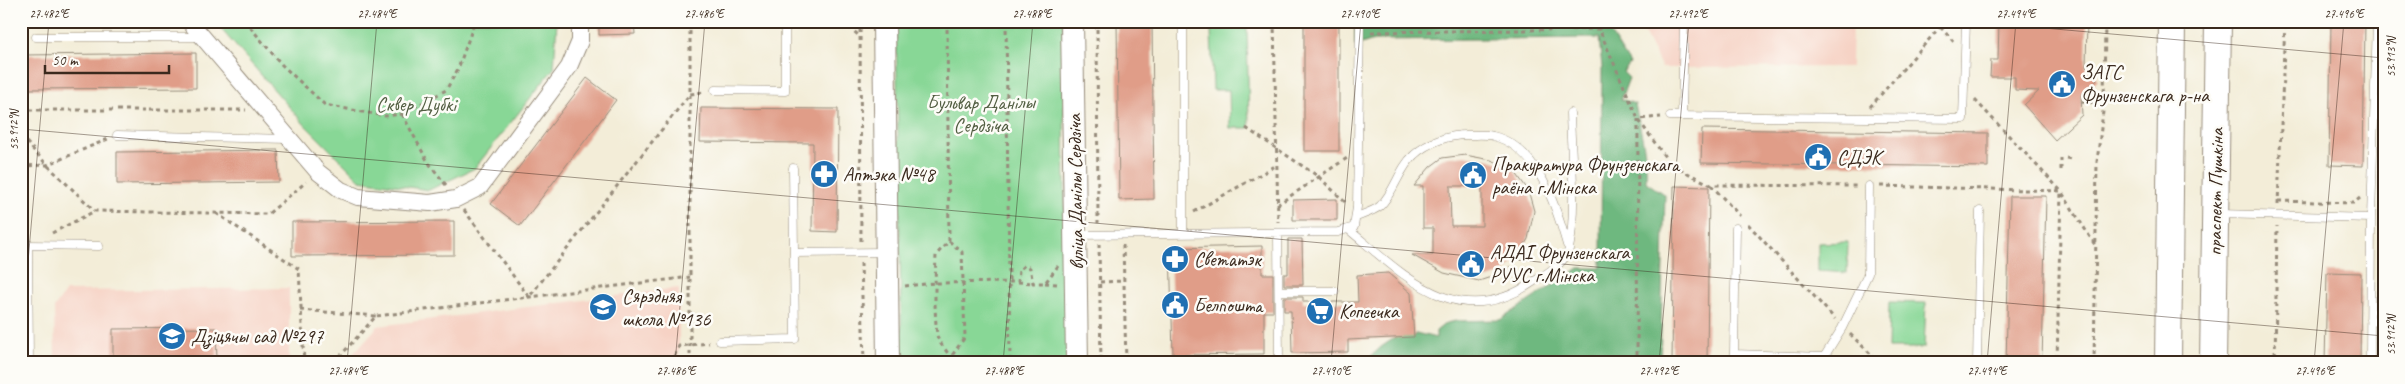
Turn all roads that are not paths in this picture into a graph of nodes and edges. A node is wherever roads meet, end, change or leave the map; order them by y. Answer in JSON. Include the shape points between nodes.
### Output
{"nodes":[{"id":1,"x":189,"y":21,"type":"edge"},
{"id":2,"x":580,"y":21,"type":"edge"},
{"id":3,"x":785,"y":21,"type":"edge"},
{"id":4,"x":884,"y":21,"type":"edge"},
{"id":5,"x":1072,"y":21,"type":"edge"},
{"id":6,"x":1183,"y":21,"type":"edge"},
{"id":7,"x":1360,"y":21,"type":"edge"},
{"id":8,"x":1684,"y":21,"type":"edge"},
{"id":9,"x":1966,"y":21,"type":"edge"},
{"id":10,"x":2172,"y":21,"type":"edge"},
{"id":11,"x":2218,"y":21,"type":"edge"},
{"id":12,"x":2376,"y":21,"type":"edge"},
{"id":13,"x":36,"y":37,"type":"dead end"},
{"id":14,"x":201,"y":37,"type":"junction"},
{"id":15,"x":714,"y":90,"type":"road end"},
{"id":16,"x":1570,"y":113,"type":"dead end"},
{"id":17,"x":1682,"y":114,"type":"junction"},
{"id":18,"x":1670,"y":116,"type":"road end"},
{"id":19,"x":117,"y":135,"type":"road end"},
{"id":20,"x":290,"y":139,"type":"junction"},
{"id":21,"x":794,"y":168,"type":"dead end"},
{"id":22,"x":1869,"y":186,"type":"dead end"},
{"id":23,"x":1980,"y":211,"type":"dead end"},
{"id":24,"x":2214,"y":214,"type":"junction"},
{"id":25,"x":1356,"y":217,"type":"junction"},
{"id":26,"x":2371,"y":218,"type":"junction"},
{"id":27,"x":1736,"y":228,"type":"dead end"},
{"id":28,"x":1348,"y":229,"type":"junction"},
{"id":29,"x":1183,"y":230,"type":"junction"},
{"id":30,"x":1278,"y":232,"type":"junction"},
{"id":31,"x":1075,"y":235,"type":"junction"},
{"id":32,"x":99,"y":246,"type":"dead end"},
{"id":33,"x":887,"y":252,"type":"junction"},
{"id":34,"x":1569,"y":252,"type":"junction"},
{"id":35,"x":794,"y":253,"type":"junction"},
{"id":36,"x":1335,"y":290,"type":"dead end"},
{"id":37,"x":1278,"y":291,"type":"junction"},
{"id":38,"x":2370,"y":320,"type":"junction"},
{"id":39,"x":2384,"y":325,"type":"edge"},
{"id":40,"x":720,"y":341,"type":"road end"},
{"id":41,"x":1823,"y":360,"type":"edge"},
{"id":42,"x":1279,"y":362,"type":"edge"},
{"id":43,"x":29,"y":363,"type":"edge"},
{"id":44,"x":888,"y":363,"type":"edge"},
{"id":45,"x":1077,"y":363,"type":"edge"},
{"id":46,"x":1977,"y":363,"type":"edge"},
{"id":47,"x":2168,"y":363,"type":"edge"},
{"id":48,"x":2212,"y":363,"type":"edge"},
{"id":49,"x":2370,"y":363,"type":"edge"}],
"edges":[{"from":1,"to":14,"type":"street"},
{"from":2,"to":20,"type":"street","via":[[580,41],[569,67],[480,187],[456,199],[430,203],[358,197],[341,190],[318,172]]},
{"from":3,"to":15,"type":"lane","via":[[785,91]]},
{"from":4,"to":33,"type":"street"},
{"from":5,"to":31,"type":"street","name":"вуліца Данілы Сердзіча"},
{"from":6,"to":29,"type":"lane"},
{"from":7,"to":25,"type":"lane"},
{"from":8,"to":17,"type":"lane"},
{"from":9,"to":17,"type":"lane","via":[[1963,119]]},
{"from":10,"to":47,"type":"main road"},
{"from":11,"to":24,"type":"main road","name":"праспект Пушкіна"},
{"from":12,"to":26,"type":"lane"},
{"from":13,"to":14,"type":"lane"},
{"from":14,"to":20,"type":"street"},
{"from":16,"to":34,"type":"lane","via":[[1572,215]]},
{"from":17,"to":18,"type":"lane"},
{"from":19,"to":20,"type":"lane"},
{"from":21,"to":35,"type":"lane"},
{"from":22,"to":41,"type":"lane","via":[[1868,274]]},
{"from":23,"to":46,"type":"lane"},
{"from":24,"to":26,"type":"lane"},
{"from":24,"to":48,"type":"main road","name":"праспект Пушкіна"},
{"from":25,"to":28,"type":"lane","via":[[1354,227]]},
{"from":25,"to":34,"type":"lane","via":[[1379,207],[1413,156],[1432,142],[1461,134],[1493,136],[1511,143],[1534,165],[1551,194]]},
{"from":26,"to":38,"type":"lane"},
{"from":27,"to":41,"type":"lane","via":[[1734,354]]},
{"from":28,"to":30,"type":"lane","via":[[1338,232]]},
{"from":28,"to":34,"type":"lane","via":[[1424,289],[1452,301],[1481,302],[1505,297],[1527,287],[1554,268]]},
{"from":29,"to":30,"type":"lane"},
{"from":29,"to":31,"type":"lane"},
{"from":30,"to":37,"type":"lane"},
{"from":31,"to":45,"type":"street","name":"вуліца Данілы Сердзіча"},
{"from":32,"to":43,"type":"lane","via":[[28,245]]},
{"from":33,"to":35,"type":"lane"},
{"from":33,"to":44,"type":"street"},
{"from":35,"to":40,"type":"lane","via":[[795,339]]},
{"from":36,"to":37,"type":"lane"},
{"from":37,"to":42,"type":"lane"},
{"from":38,"to":39,"type":"lane"},
{"from":38,"to":49,"type":"lane"}]}
